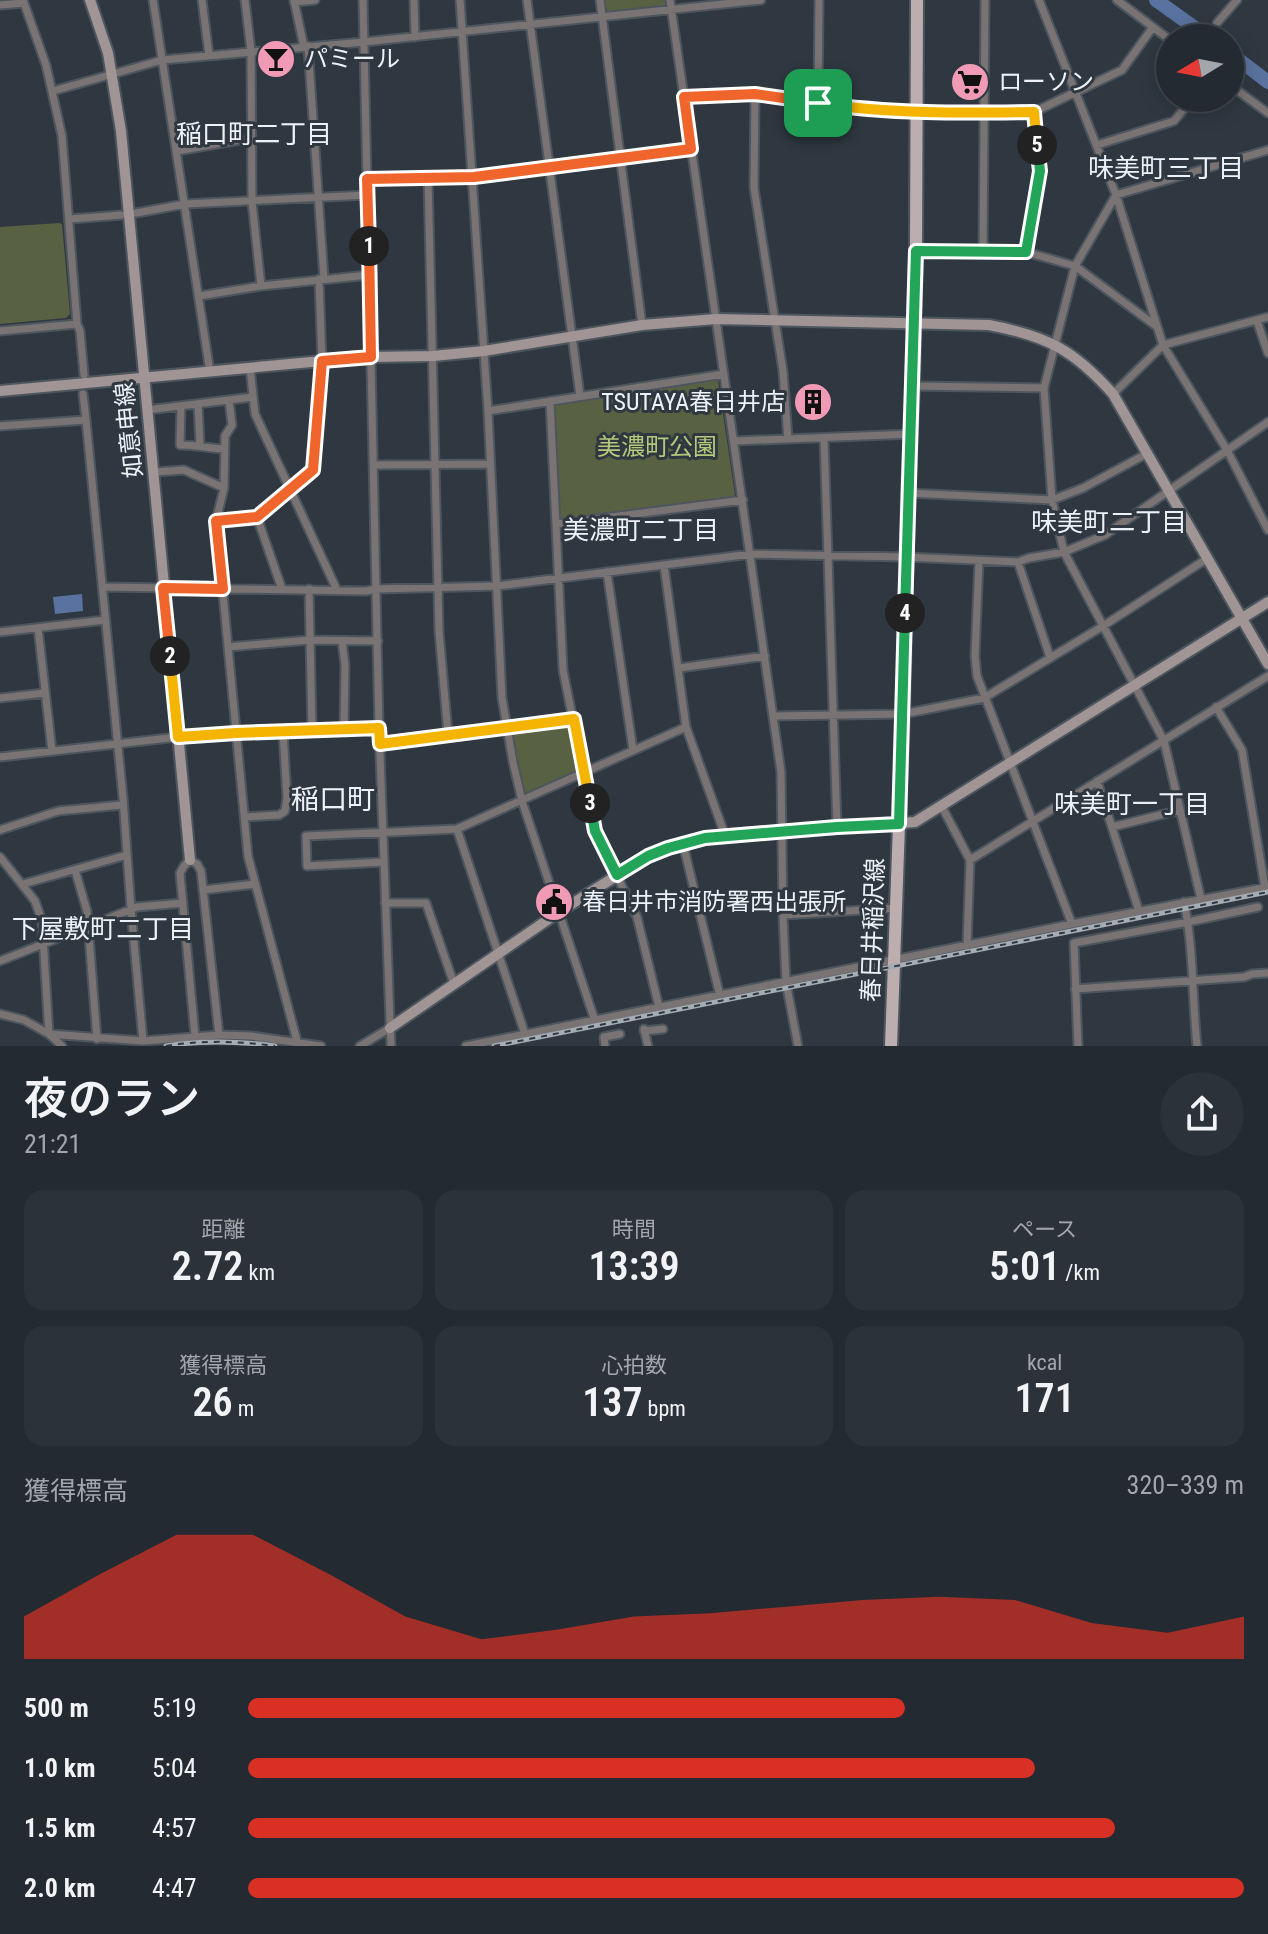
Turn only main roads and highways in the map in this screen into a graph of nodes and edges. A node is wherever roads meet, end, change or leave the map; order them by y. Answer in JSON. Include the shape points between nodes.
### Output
{"nodes":[{"id":1,"x":917,"y":0,"type":"edge"},
{"id":2,"x":891,"y":1046,"type":"edge"}],
"edges":[{"from":1,"to":2,"type":"main road","name":"春日井稲沢線","via":[[915,324]]}]}
